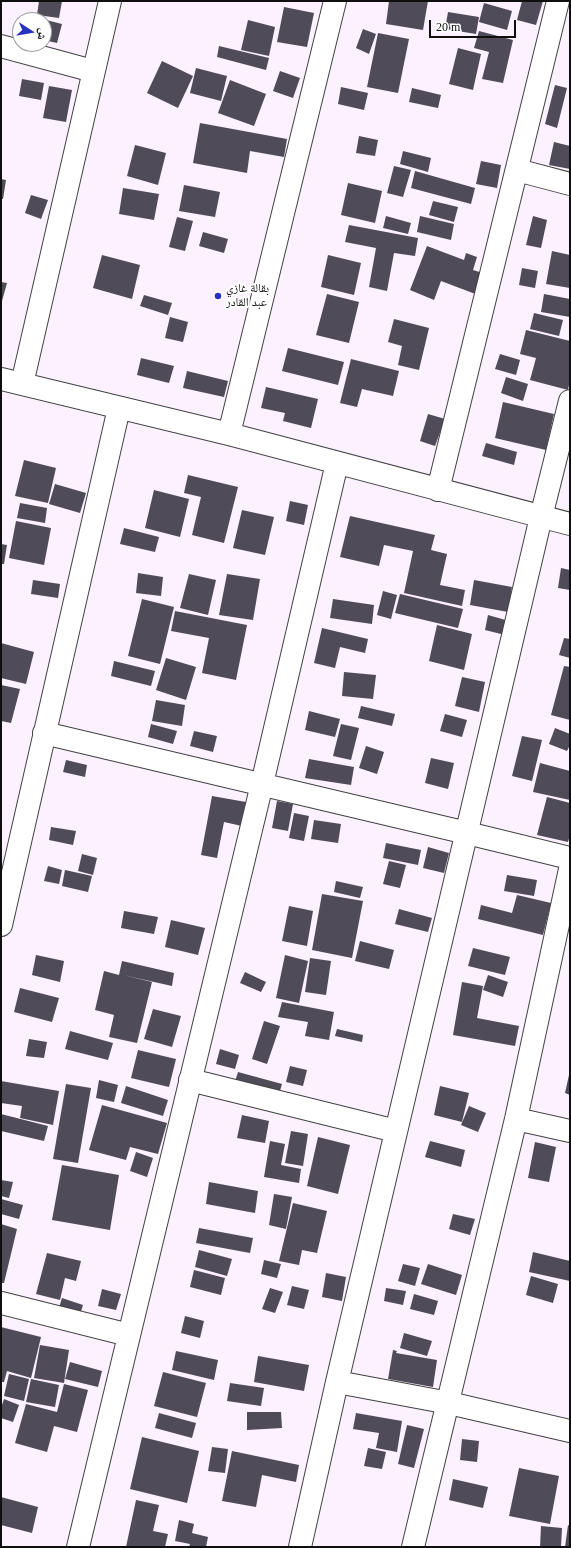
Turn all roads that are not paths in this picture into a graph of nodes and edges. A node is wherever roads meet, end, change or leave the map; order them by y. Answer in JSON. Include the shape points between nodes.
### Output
{"nodes":[{"id":1,"x":110,"y":1,"type":"edge"},
{"id":2,"x":335,"y":1,"type":"edge"},
{"id":3,"x":558,"y":1,"type":"edge"},
{"id":4,"x":1,"y":46,"type":"edge"},
{"id":5,"x":93,"y":71,"type":"junction"},
{"id":6,"x":517,"y":170,"type":"junction"},
{"id":7,"x":570,"y":184,"type":"edge"},
{"id":8,"x":1,"y":379,"type":"edge"},
{"id":9,"x":22,"y":384,"type":"junction"},
{"id":10,"x":570,"y":401,"type":"edge"},
{"id":11,"x":119,"y":408,"type":"junction"},
{"id":12,"x":229,"y":434,"type":"junction"},
{"id":13,"x":337,"y":463,"type":"junction"},
{"id":14,"x":438,"y":490,"type":"junction"},
{"id":15,"x":541,"y":517,"type":"junction"},
{"id":16,"x":570,"y":524,"type":"edge"},
{"id":17,"x":44,"y":733,"type":"junction"},
{"id":18,"x":262,"y":784,"type":"junction"},
{"id":19,"x":467,"y":833,"type":"junction"},
{"id":20,"x":570,"y":858,"type":"edge"},
{"id":21,"x":570,"y":869,"type":"edge"},
{"id":22,"x":1,"y":925,"type":"edge"},
{"id":23,"x":190,"y":1080,"type":"junction"},
{"id":24,"x":516,"y":1119,"type":"junction"},
{"id":25,"x":396,"y":1131,"type":"junction"},
{"id":26,"x":570,"y":1131,"type":"edge"},
{"id":27,"x":1,"y":1303,"type":"edge"},
{"id":28,"x":129,"y":1335,"type":"junction"},
{"id":29,"x":336,"y":1382,"type":"junction"},
{"id":30,"x":448,"y":1403,"type":"junction"},
{"id":31,"x":570,"y":1431,"type":"edge"},
{"id":32,"x":78,"y":1547,"type":"edge"},
{"id":33,"x":300,"y":1547,"type":"edge"},
{"id":34,"x":413,"y":1547,"type":"edge"}],
"edges":[{"from":1,"to":5,"type":"street"},
{"from":2,"to":12,"type":"street"},
{"from":3,"to":6,"type":"street"},
{"from":4,"to":5,"type":"street"},
{"from":5,"to":9,"type":"street"},
{"from":6,"to":7,"type":"street"},
{"from":6,"to":14,"type":"street"},
{"from":8,"to":9,"type":"street"},
{"from":9,"to":11,"type":"street"},
{"from":10,"to":15,"type":"street"},
{"from":11,"to":12,"type":"street"},
{"from":11,"to":17,"type":"street"},
{"from":12,"to":13,"type":"street"},
{"from":13,"to":14,"type":"street"},
{"from":13,"to":18,"type":"street"},
{"from":14,"to":15,"type":"street"},
{"from":15,"to":16,"type":"street"},
{"from":15,"to":19,"type":"street"},
{"from":17,"to":18,"type":"street"},
{"from":17,"to":22,"type":"street"},
{"from":18,"to":19,"type":"street"},
{"from":18,"to":23,"type":"street"},
{"from":19,"to":20,"type":"street"},
{"from":19,"to":25,"type":"street"},
{"from":21,"to":24,"type":"street"},
{"from":23,"to":25,"type":"street"},
{"from":23,"to":28,"type":"street"},
{"from":24,"to":26,"type":"street"},
{"from":24,"to":30,"type":"street"},
{"from":25,"to":29,"type":"street"},
{"from":27,"to":28,"type":"street"},
{"from":28,"to":32,"type":"street"},
{"from":29,"to":30,"type":"street"},
{"from":29,"to":33,"type":"street"},
{"from":30,"to":31,"type":"street"},
{"from":30,"to":34,"type":"street"}]}
